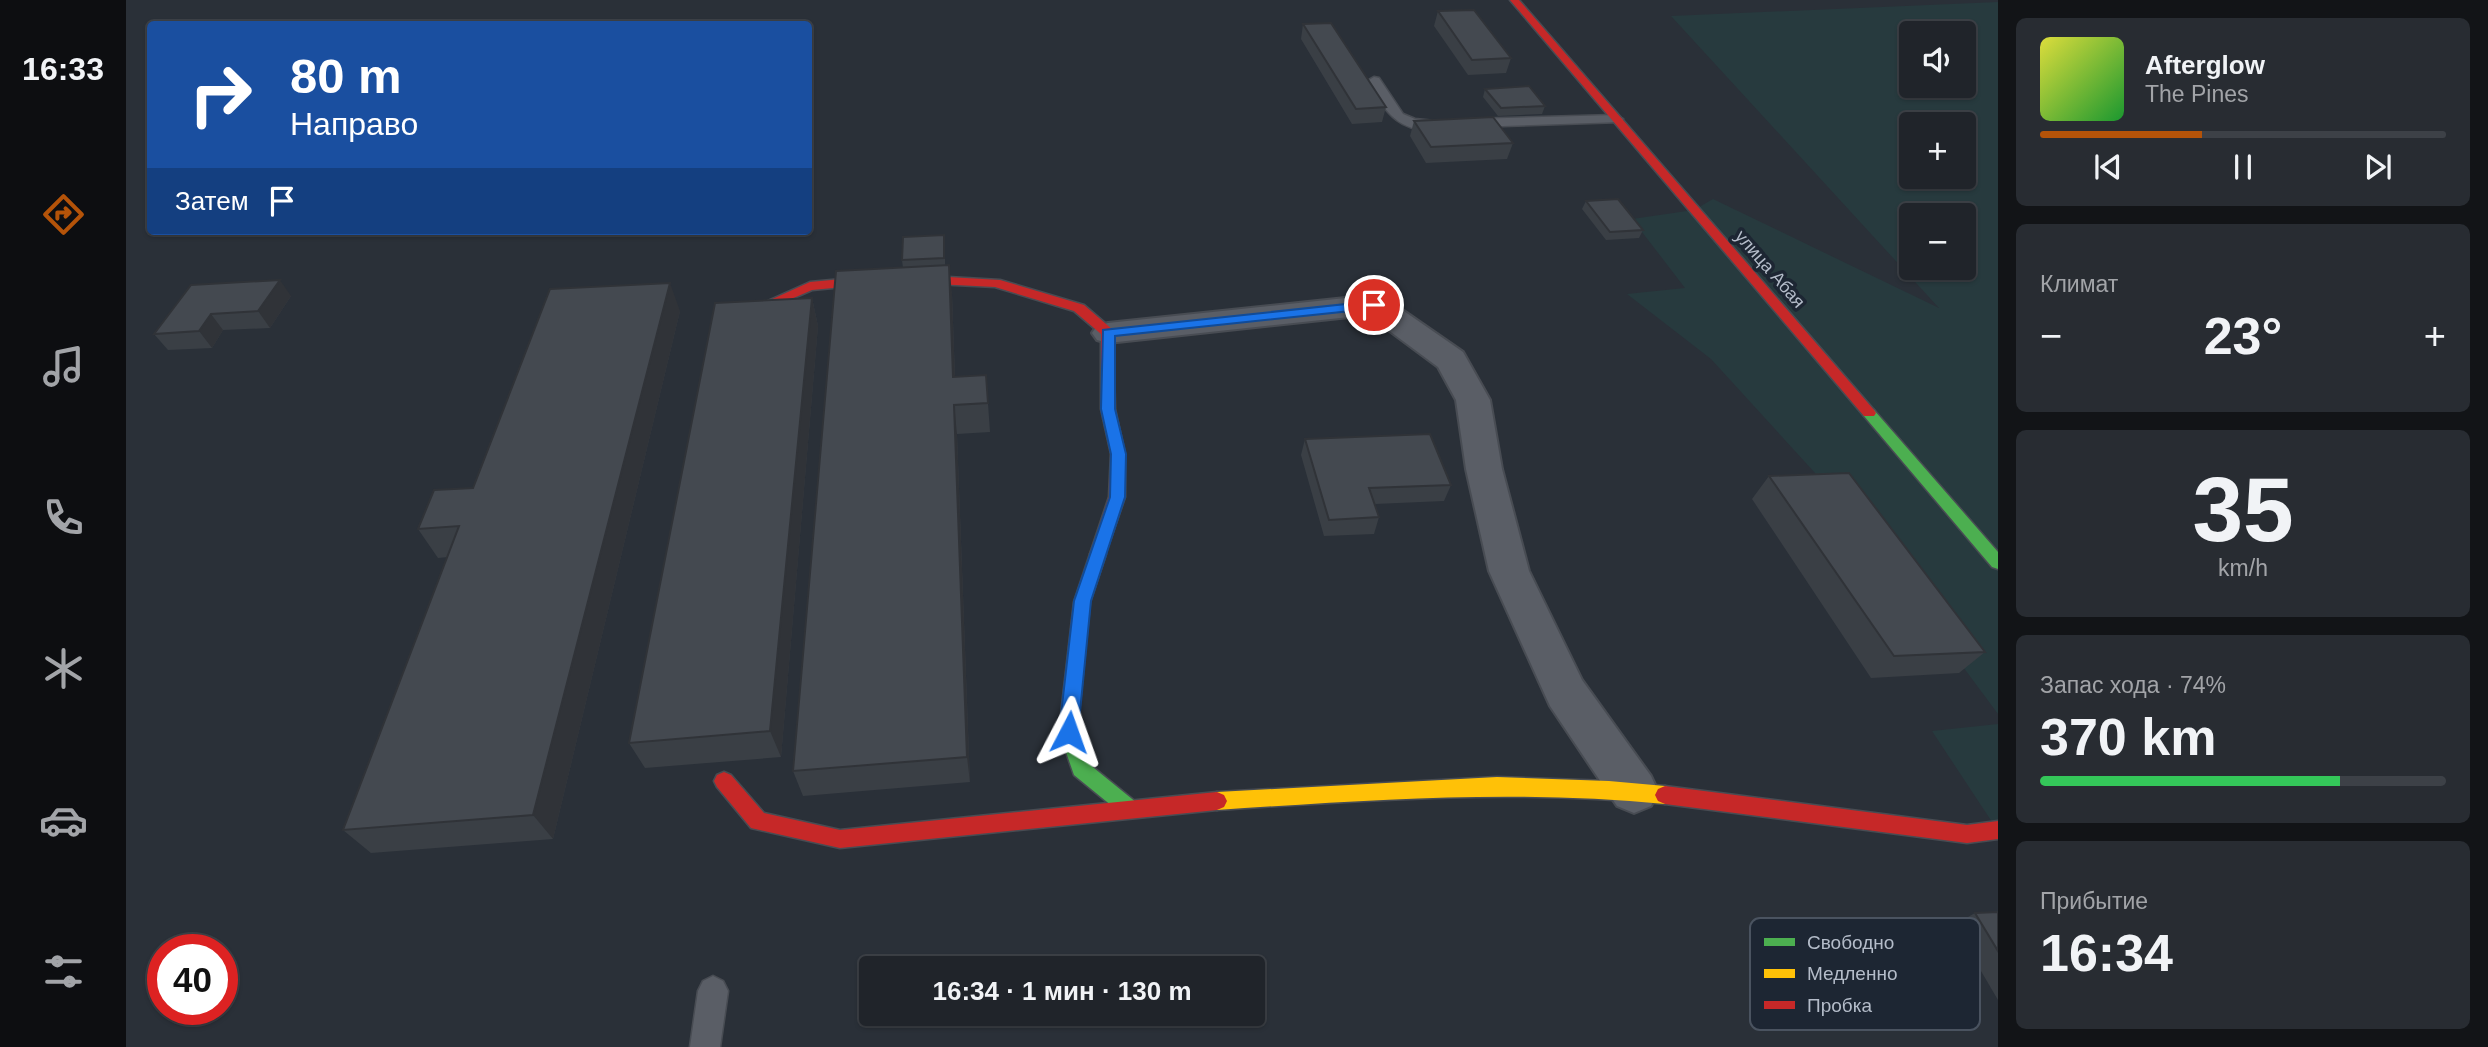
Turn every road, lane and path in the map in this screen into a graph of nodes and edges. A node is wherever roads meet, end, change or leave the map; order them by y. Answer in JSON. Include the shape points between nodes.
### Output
{"nodes":[{"id":1,"x":1514,"y":0,"type":"edge"},
{"id":2,"x":1374,"y":81,"type":"dead end"},
{"id":3,"x":1616,"y":119,"type":"junction"},
{"id":4,"x":754,"y":310,"type":"edge"},
{"id":5,"x":1108,"y":333,"type":"junction"},
{"id":6,"x":1998,"y":563,"type":"edge"},
{"id":7,"x":724,"y":781,"type":"dead end"},
{"id":8,"x":1633,"y":791,"type":"junction"},
{"id":9,"x":1129,"y":809,"type":"junction"},
{"id":10,"x":1998,"y":830,"type":"edge"},
{"id":11,"x":713,"y":991,"type":"dead end"},
{"id":12,"x":705,"y":1047,"type":"edge"}],
"edges":[{"from":1,"to":3,"type":"street","name":"улица Абая"},
{"from":2,"to":3,"type":"lane","via":[[1397,118],[1415,125]]},
{"from":3,"to":6,"type":"street","name":"улица Абая"},
{"from":4,"to":5,"type":"street","via":[[810,286],[897,278],[996,283],[1079,308]]},
{"from":5,"to":8,"type":"street","via":[[1374,305],[1451,360],[1473,400],[1509,571],[1566,693]]},
{"from":5,"to":9,"type":"street","via":[[1108,409],[1118,454],[1118,497],[1082,601],[1069,732],[1081,769]]},
{"from":7,"to":9,"type":"street","via":[[758,821],[840,839]]},
{"from":8,"to":9,"type":"street","via":[[1485,785]]},
{"from":8,"to":10,"type":"street","via":[[1967,834]]},
{"from":11,"to":12,"type":"lane"}]}
